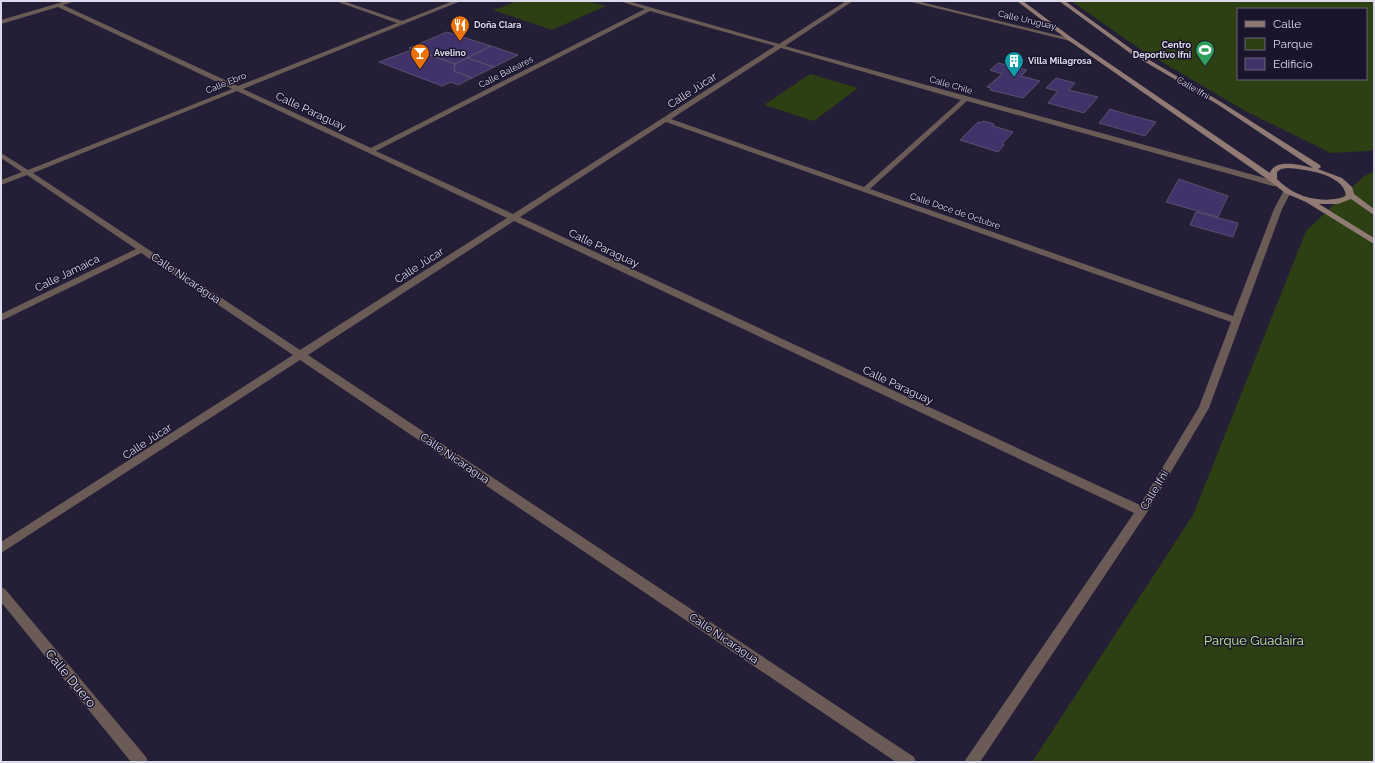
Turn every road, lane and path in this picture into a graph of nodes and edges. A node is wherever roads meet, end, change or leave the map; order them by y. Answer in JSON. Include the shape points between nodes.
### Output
{"nodes":[{"id":1,"x":72,"y":1,"type":"edge"},
{"id":2,"x":338,"y":1,"type":"edge"},
{"id":3,"x":458,"y":1,"type":"edge"},
{"id":4,"x":622,"y":1,"type":"edge"},
{"id":5,"x":850,"y":1,"type":"edge"},
{"id":6,"x":910,"y":1,"type":"edge"},
{"id":7,"x":1020,"y":1,"type":"edge"},
{"id":8,"x":1062,"y":1,"type":"edge"},
{"id":9,"x":58,"y":5,"type":"junction"},
{"id":10,"x":650,"y":9,"type":"junction"},
{"id":11,"x":1,"y":22,"type":"edge"},
{"id":12,"x":402,"y":23,"type":"junction"},
{"id":13,"x":1070,"y":40,"type":"junction"},
{"id":14,"x":780,"y":46,"type":"junction"},
{"id":15,"x":236,"y":89,"type":"junction"},
{"id":16,"x":966,"y":99,"type":"junction"},
{"id":17,"x":666,"y":120,"type":"junction"},
{"id":18,"x":370,"y":151,"type":"junction"},
{"id":19,"x":1,"y":155,"type":"edge"},
{"id":20,"x":27,"y":172,"type":"junction"},
{"id":21,"x":1326,"y":173,"type":"junction"},
{"id":22,"x":1,"y":182,"type":"edge"},
{"id":23,"x":1274,"y":182,"type":"junction"},
{"id":24,"x":865,"y":190,"type":"junction"},
{"id":25,"x":1288,"y":192,"type":"junction"},
{"id":26,"x":1350,"y":195,"type":"junction"},
{"id":27,"x":1305,"y":199,"type":"junction"},
{"id":28,"x":1374,"y":214,"type":"edge"},
{"id":29,"x":513,"y":218,"type":"junction"},
{"id":30,"x":1374,"y":242,"type":"edge"},
{"id":31,"x":143,"y":249,"type":"junction"},
{"id":32,"x":1,"y":318,"type":"edge"},
{"id":33,"x":1237,"y":321,"type":"junction"},
{"id":34,"x":301,"y":354,"type":"junction"},
{"id":35,"x":1142,"y":511,"type":"junction"},
{"id":36,"x":1,"y":548,"type":"edge"},
{"id":37,"x":1,"y":593,"type":"edge"},
{"id":38,"x":141,"y":762,"type":"edge"},
{"id":39,"x":909,"y":762,"type":"edge"},
{"id":40,"x":971,"y":762,"type":"edge"}],
"edges":[{"from":1,"to":9,"type":"street"},
{"from":2,"to":12,"type":"street"},
{"from":3,"to":12,"type":"street","name":"Calle Ebro"},
{"from":4,"to":10,"type":"street","name":"Calle Chile"},
{"from":5,"to":14,"type":"street","name":"Calle Júcar"},
{"from":6,"to":13,"type":"street","name":"Calle Uruguay"},
{"from":7,"to":13,"type":"main road"},
{"from":8,"to":21,"type":"main road","name":"Calle Ifni","via":[[1132,52],[1219,103]]},
{"from":9,"to":11,"type":"street"},
{"from":9,"to":15,"type":"street","name":"Calle Paraguay"},
{"from":10,"to":14,"type":"street","name":"Calle Chile"},
{"from":10,"to":18,"type":"street","name":"Calle Baleares"},
{"from":12,"to":15,"type":"street","name":"Calle Ebro"},
{"from":13,"to":23,"type":"main road"},
{"from":14,"to":16,"type":"street","name":"Calle Chile"},
{"from":14,"to":17,"type":"street","name":"Calle Júcar"},
{"from":15,"to":18,"type":"street","name":"Calle Paraguay"},
{"from":15,"to":20,"type":"street","name":"Calle Ebro"},
{"from":16,"to":23,"type":"street","name":"Calle Chile"},
{"from":16,"to":24,"type":"street"},
{"from":17,"to":24,"type":"street","name":"Calle Doce de Octubre"},
{"from":17,"to":29,"type":"street","name":"Calle Júcar"},
{"from":18,"to":29,"type":"street","name":"Calle Paraguay"},
{"from":19,"to":20,"type":"street","name":"Calle Nicaragua"},
{"from":20,"to":22,"type":"street","name":"Calle Ebro"},
{"from":20,"to":31,"type":"street","name":"Calle Nicaragua"},
{"from":21,"to":23,"type":"main road","via":[[1302,167],[1282,167],[1272,175]]},
{"from":21,"to":26,"type":"main road","via":[[1345,184]]},
{"from":23,"to":25,"type":"main road"},
{"from":24,"to":33,"type":"street","name":"Calle Doce de Octubre"},
{"from":25,"to":27,"type":"main road"},
{"from":25,"to":33,"type":"street","name":"Calle Ifni","via":[[1278,209]]},
{"from":26,"to":27,"type":"main road","via":[[1347,199],[1335,202]]},
{"from":26,"to":28,"type":"main road"},
{"from":27,"to":30,"type":"main road"},
{"from":29,"to":34,"type":"street","name":"Calle Júcar"},
{"from":29,"to":35,"type":"street","name":"Calle Paraguay"},
{"from":31,"to":32,"type":"street","name":"Calle Jamaica"},
{"from":31,"to":34,"type":"street","name":"Calle Nicaragua"},
{"from":33,"to":35,"type":"street","name":"Calle Ifni","via":[[1204,408]]},
{"from":34,"to":36,"type":"street","name":"Calle Júcar"},
{"from":34,"to":39,"type":"street","name":"Calle Nicaragua"},
{"from":35,"to":40,"type":"street","name":"Calle Ifni"},
{"from":37,"to":38,"type":"street","name":"Calle Duero"}]}
